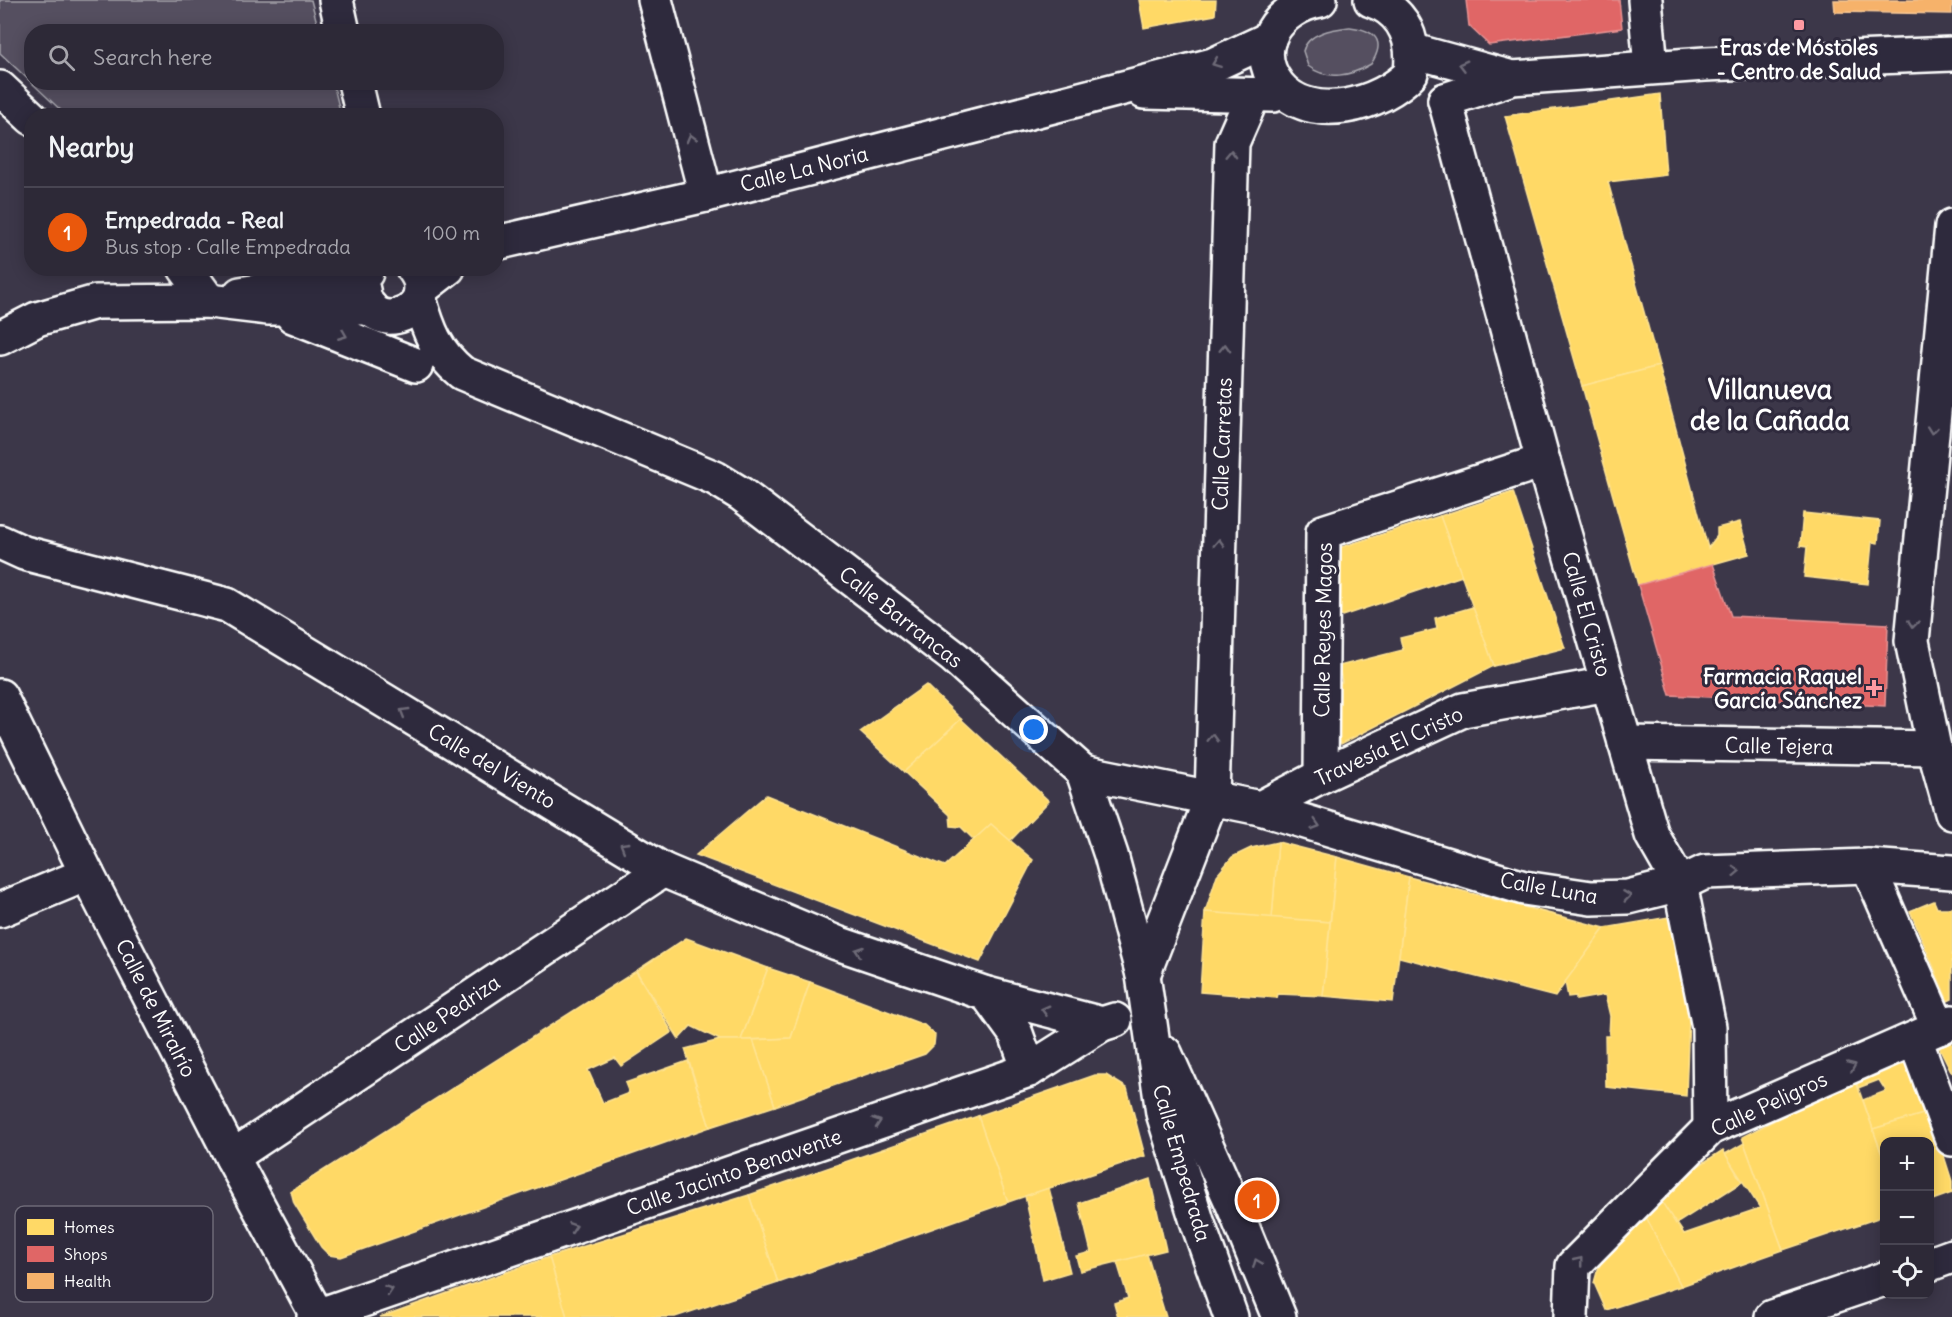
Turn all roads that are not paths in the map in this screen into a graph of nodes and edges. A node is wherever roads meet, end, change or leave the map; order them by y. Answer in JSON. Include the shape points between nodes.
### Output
{"nodes":[{"id":1,"x":336,"y":0,"type":"edge"},
{"id":2,"x":655,"y":0,"type":"edge"},
{"id":3,"x":1320,"y":0,"type":"edge"},
{"id":4,"x":1371,"y":0,"type":"edge"},
{"id":5,"x":1407,"y":0,"type":"edge"},
{"id":6,"x":1645,"y":0,"type":"edge"},
{"id":7,"x":1273,"y":21,"type":"edge"},
{"id":8,"x":341,"y":24,"type":"edge"},
{"id":9,"x":1411,"y":52,"type":"junction"},
{"id":10,"x":1952,"y":54,"type":"edge"},
{"id":11,"x":1652,"y":68,"type":"junction"},
{"id":12,"x":1512,"y":78,"type":"junction"},
{"id":13,"x":0,"y":88,"type":"edge"},
{"id":14,"x":358,"y":90,"type":"edge"},
{"id":15,"x":1110,"y":91,"type":"junction"},
{"id":16,"x":1253,"y":95,"type":"junction"},
{"id":17,"x":1290,"y":95,"type":"junction"},
{"id":18,"x":1445,"y":100,"type":"junction"},
{"id":19,"x":361,"y":108,"type":"edge"},
{"id":20,"x":24,"y":110,"type":"edge"},
{"id":21,"x":706,"y":195,"type":"junction"},
{"id":22,"x":1952,"y":226,"type":"edge"},
{"id":23,"x":504,"y":241,"type":"edge"},
{"id":24,"x":191,"y":276,"type":"edge"},
{"id":25,"x":338,"y":276,"type":"edge"},
{"id":26,"x":367,"y":276,"type":"edge"},
{"id":27,"x":434,"y":276,"type":"edge"},
{"id":28,"x":418,"y":285,"type":"edge"},
{"id":29,"x":209,"y":301,"type":"junction"},
{"id":30,"x":268,"y":308,"type":"junction"},
{"id":31,"x":375,"y":311,"type":"junction"},
{"id":32,"x":0,"y":338,"type":"edge"},
{"id":33,"x":416,"y":365,"type":"junction"},
{"id":34,"x":478,"y":380,"type":"junction"},
{"id":35,"x":1543,"y":461,"type":"junction"},
{"id":36,"x":0,"y":542,"type":"edge"},
{"id":37,"x":1608,"y":684,"type":"junction"},
{"id":38,"x":0,"y":696,"type":"edge"},
{"id":39,"x":1625,"y":743,"type":"junction"},
{"id":40,"x":1934,"y":748,"type":"junction"},
{"id":41,"x":1083,"y":772,"type":"junction"},
{"id":42,"x":1321,"y":776,"type":"junction"},
{"id":43,"x":1212,"y":797,"type":"junction"},
{"id":44,"x":1260,"y":808,"type":"junction"},
{"id":45,"x":1952,"y":813,"type":"edge"},
{"id":46,"x":1868,"y":866,"type":"junction"},
{"id":47,"x":663,"y":870,"type":"junction"},
{"id":48,"x":1952,"y":872,"type":"edge"},
{"id":49,"x":87,"y":874,"type":"junction"},
{"id":50,"x":1680,"y":884,"type":"junction"},
{"id":51,"x":0,"y":910,"type":"edge"},
{"id":52,"x":1143,"y":975,"type":"junction"},
{"id":53,"x":987,"y":994,"type":"junction"},
{"id":54,"x":1147,"y":1013,"type":"junction"},
{"id":55,"x":1102,"y":1024,"type":"junction"},
{"id":56,"x":1936,"y":1030,"type":"edge"},
{"id":57,"x":1029,"y":1070,"type":"junction"},
{"id":58,"x":1710,"y":1128,"type":"junction"},
{"id":59,"x":1952,"y":1140,"type":"edge"},
{"id":60,"x":232,"y":1157,"type":"junction"},
{"id":61,"x":1952,"y":1256,"type":"edge"},
{"id":62,"x":1934,"y":1262,"type":"edge"},
{"id":63,"x":1880,"y":1280,"type":"edge"},
{"id":64,"x":316,"y":1316,"type":"edge"},
{"id":65,"x":1231,"y":1317,"type":"edge"},
{"id":66,"x":1279,"y":1317,"type":"edge"},
{"id":67,"x":1571,"y":1317,"type":"edge"},
{"id":68,"x":1772,"y":1317,"type":"edge"}],
"edges":[{"from":1,"to":8,"type":"street"},
{"from":21,"to":2,"type":"street","one_way":true},
{"from":3,"to":7,"type":"street","name":"Calle La Noria"},
{"from":4,"to":9,"type":"street","via":[[1395,13]]},
{"from":5,"to":9,"type":"street"},
{"from":6,"to":11,"type":"street"},
{"from":7,"to":15,"type":"street","name":"Calle La Noria","one_way":true,"via":[[1213,65]]},
{"from":7,"to":17,"type":"street","via":[[1267,52],[1270,70],[1278,85]]},
{"from":12,"to":9,"type":"street","one_way":true},
{"from":9,"to":17,"type":"street","via":[[1387,93],[1367,103],[1340,107],[1313,104]]},
{"from":9,"to":18,"type":"street"},
{"from":10,"to":11,"type":"street"},
{"from":11,"to":12,"type":"street"},
{"from":12,"to":18,"type":"street"},
{"from":13,"to":20,"type":"street"},
{"from":14,"to":19,"type":"street"},
{"from":15,"to":16,"type":"street","name":"Calle La Noria"},
{"from":15,"to":21,"type":"street","name":"Calle La Noria"},
{"from":16,"to":17,"type":"street","name":"Calle La Noria"},
{"from":43,"to":16,"type":"street","name":"Calle Carretas","one_way":true,"via":[[1232,142]]},
{"from":18,"to":35,"type":"street","name":"Calle El Cristo"},
{"from":21,"to":23,"type":"street","name":"Calle La Noria"},
{"from":22,"to":40,"type":"street","one_way":true,"via":[[1912,641]]},
{"from":24,"to":29,"type":"street"},
{"from":25,"to":29,"type":"street"},
{"from":26,"to":31,"type":"street","name":"Calle Barrancas","via":[[362,292]]},
{"from":27,"to":28,"type":"street"},
{"from":28,"to":31,"type":"street","via":[[407,314],[397,317]]},
{"from":28,"to":34,"type":"street","name":"Calle Barrancas","via":[[428,328],[440,352],[462,373]]},
{"from":29,"to":30,"type":"street"},
{"from":29,"to":32,"type":"street","via":[[96,302],[37,319]]},
{"from":30,"to":31,"type":"street"},
{"from":30,"to":33,"type":"street","one_way":true},
{"from":31,"to":33,"type":"street","name":"Calle Barrancas","via":[[403,356]]},
{"from":33,"to":34,"type":"street","name":"Calle Barrancas"},
{"from":34,"to":41,"type":"street","name":"Calle Barrancas","via":[[716,478],[741,494],[954,657]]},
{"from":35,"to":37,"type":"street","name":"Calle El Cristo"},
{"from":35,"to":42,"type":"street","name":"Calle Reyes Magos","via":[[1323,532]]},
{"from":47,"to":36,"type":"street","name":"Calle del Viento","one_way":true,"via":[[227,605],[24,553]]},
{"from":37,"to":39,"type":"street","name":"Calle El Cristo"},
{"from":37,"to":42,"type":"street","name":"Travesía El Cristo","via":[[1463,710]]},
{"from":38,"to":49,"type":"street","name":"Calle de Miralrío"},
{"from":39,"to":40,"type":"street","name":"Calle Tejera"},
{"from":39,"to":50,"type":"street","name":"Calle El Cristo","via":[[1652,835]]},
{"from":40,"to":45,"type":"street"},
{"from":41,"to":43,"type":"street"},
{"from":41,"to":52,"type":"street","name":"Calle Barrancas","via":[[1111,855]]},
{"from":42,"to":44,"type":"street","name":"Travesía El Cristo"},
{"from":43,"to":44,"type":"street"},
{"from":43,"to":52,"type":"street"},
{"from":44,"to":50,"type":"street","name":"Calle Luna","one_way":true,"via":[[1524,888],[1610,898]]},
{"from":46,"to":48,"type":"street","name":"Calle Luna"},
{"from":50,"to":46,"type":"street","name":"Calle Luna","one_way":true,"via":[[1705,872]]},
{"from":46,"to":56,"type":"street"},
{"from":53,"to":47,"type":"street","name":"Calle del Viento","one_way":true,"via":[[837,943]]},
{"from":47,"to":60,"type":"street","name":"Calle Pedriza"},
{"from":49,"to":51,"type":"street"},
{"from":49,"to":60,"type":"street","name":"Calle de Miralrío"},
{"from":50,"to":58,"type":"street","name":"Calle El Cristo","via":[[1708,1028]]},
{"from":52,"to":54,"type":"street","name":"Calle Barrancas"},
{"from":55,"to":53,"type":"street","name":"Calle del Viento","one_way":true},
{"from":53,"to":57,"type":"street","via":[[1016,1034]]},
{"from":54,"to":55,"type":"street","name":"Calle Jacinto Benavente"},
{"from":54,"to":65,"type":"street","name":"Calle Empedrada","via":[[1163,1113]]},
{"from":66,"to":54,"type":"street","name":"Calle Empedrada","one_way":true},
{"from":55,"to":57,"type":"street","name":"Calle Jacinto Benavente"},
{"from":58,"to":56,"type":"street","name":"Calle Peligros","one_way":true},
{"from":56,"to":59,"type":"street"},
{"from":64,"to":57,"type":"street","name":"Calle Jacinto Benavente","one_way":true},
{"from":67,"to":58,"type":"street","name":"Calle Peligros","one_way":true,"via":[[1573,1266]]},
{"from":60,"to":64,"type":"street","name":"Calle de Miralrío"},
{"from":61,"to":62,"type":"street"},
{"from":63,"to":68,"type":"street"}]}
